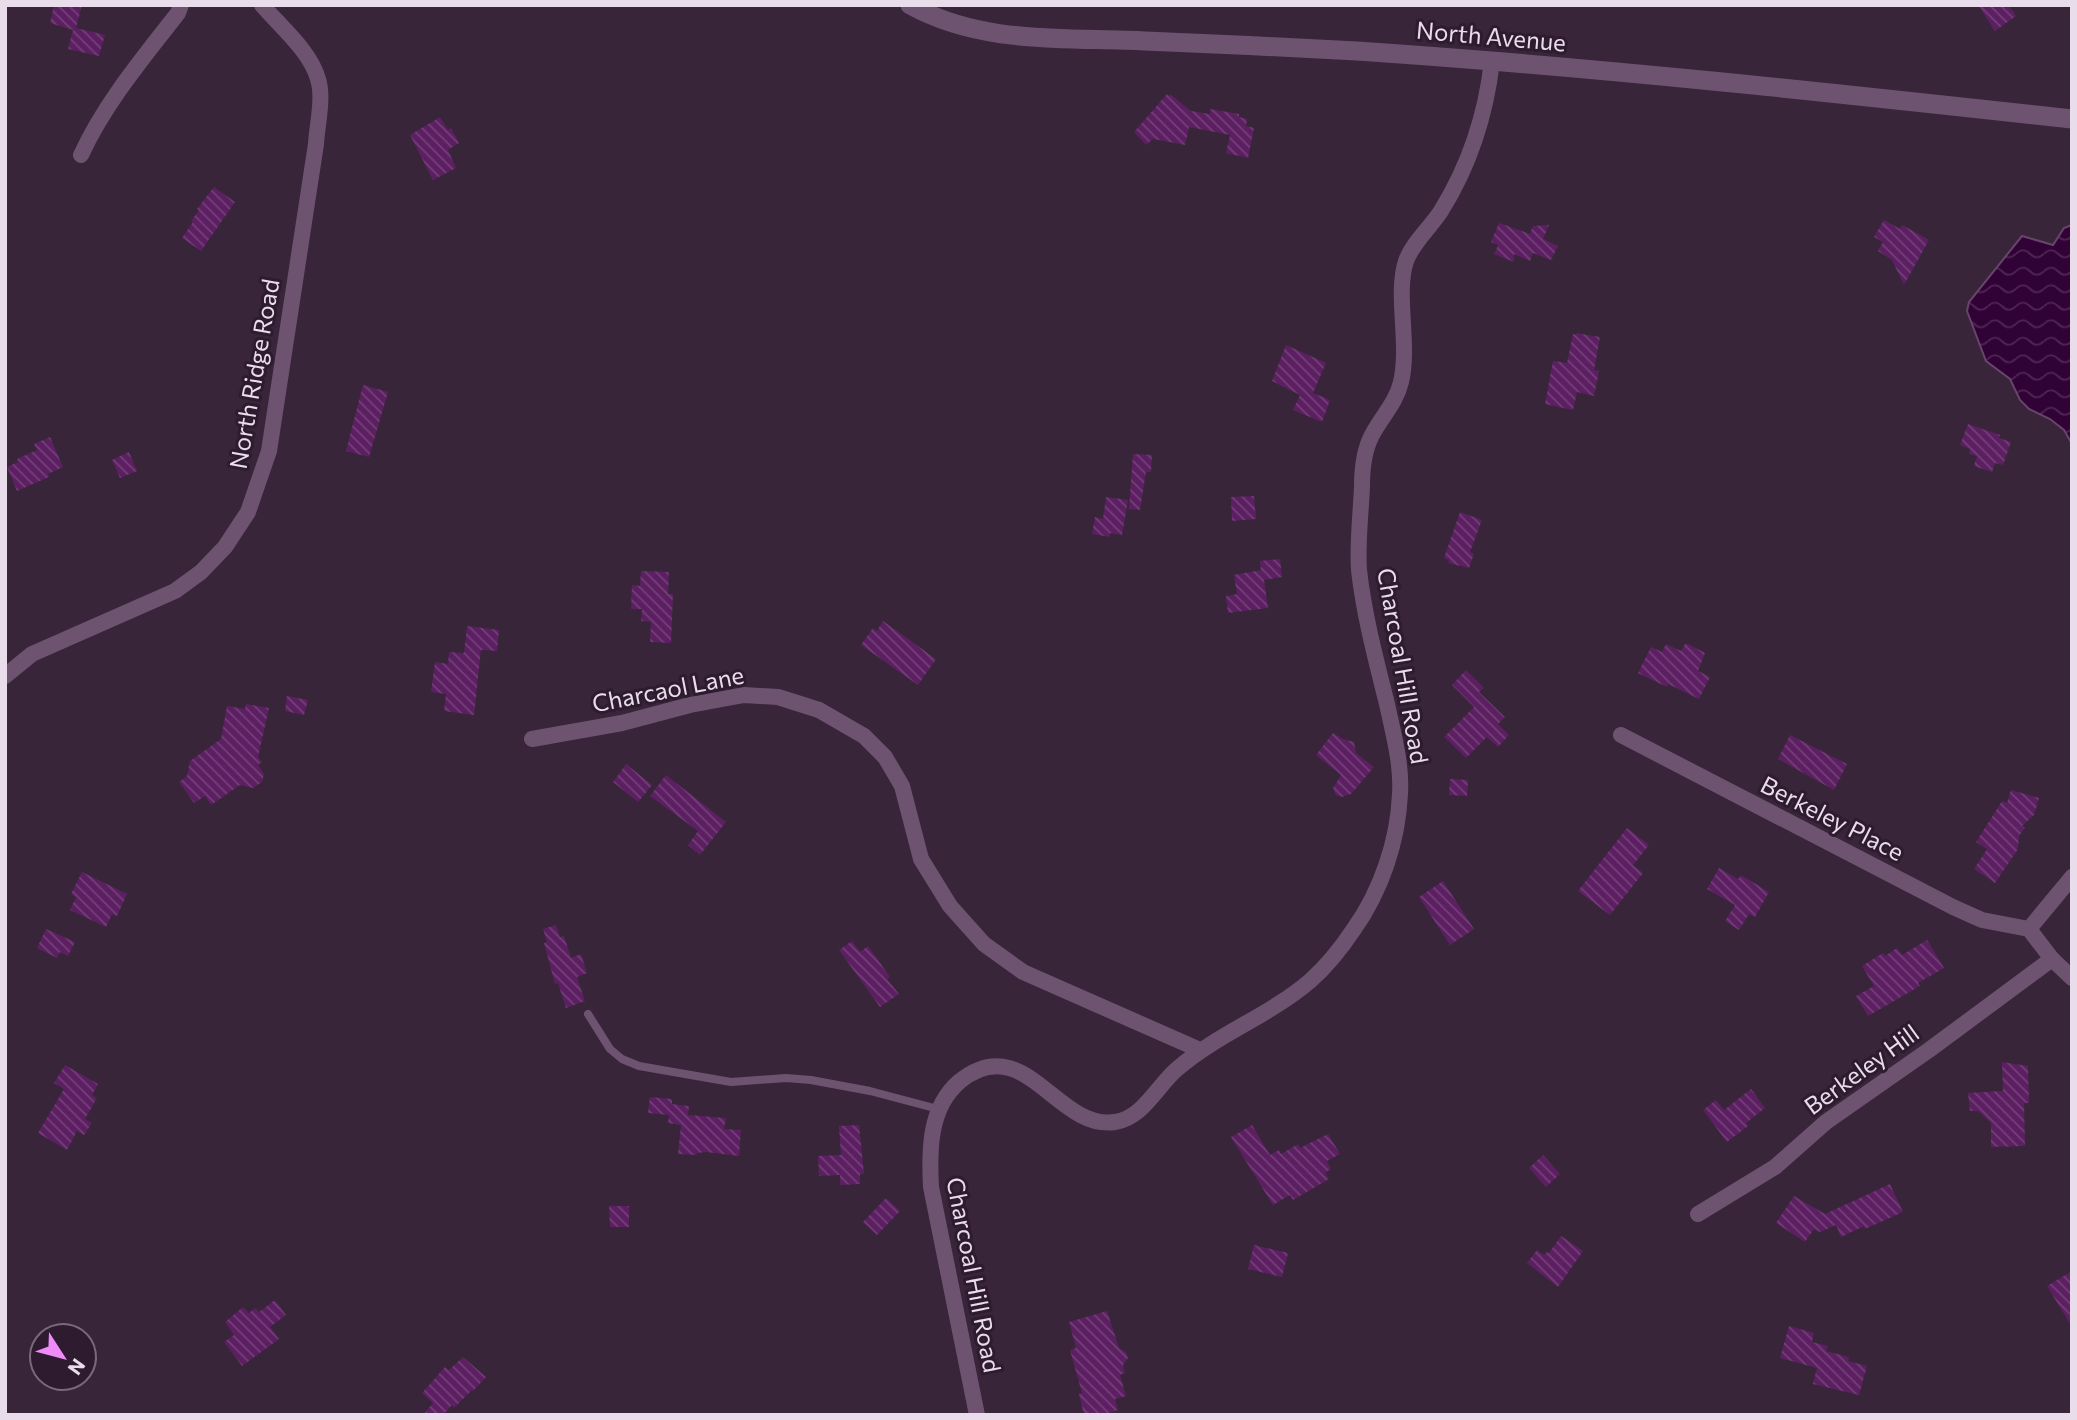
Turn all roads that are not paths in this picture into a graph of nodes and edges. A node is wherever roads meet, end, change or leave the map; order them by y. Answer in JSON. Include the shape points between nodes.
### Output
{"nodes":[{"id":1,"x":181,"y":5,"type":"edge"},
{"id":2,"x":262,"y":5,"type":"edge"},
{"id":3,"x":910,"y":5,"type":"edge"},
{"id":4,"x":1492,"y":61,"type":"junction"},
{"id":5,"x":2072,"y":119,"type":"edge"},
{"id":6,"x":81,"y":155,"type":"dead end"},
{"id":7,"x":5,"y":676,"type":"edge"},
{"id":8,"x":1620,"y":735,"type":"dead end"},
{"id":9,"x":532,"y":739,"type":"dead end"},
{"id":10,"x":2072,"y":877,"type":"edge"},
{"id":11,"x":2029,"y":929,"type":"junction"},
{"id":12,"x":2052,"y":959,"type":"junction"},
{"id":13,"x":2072,"y":978,"type":"edge"},
{"id":14,"x":588,"y":1014,"type":"dead end"},
{"id":15,"x":1200,"y":1050,"type":"junction"},
{"id":16,"x":938,"y":1109,"type":"junction"},
{"id":17,"x":1698,"y":1214,"type":"dead end"},
{"id":18,"x":977,"y":1415,"type":"edge"}],
"edges":[{"from":1,"to":6,"type":"street","via":[[117,92]]},
{"from":2,"to":7,"type":"street","name":"North Ridge Road","via":[[310,62],[319,80],[319,102],[269,451],[260,482],[248,512],[201,572],[148,604],[32,654]]},
{"from":3,"to":4,"type":"street","name":"North Avenue","via":[[947,23],[1009,36]]},
{"from":4,"to":5,"type":"street","name":"North Avenue","via":[[1832,91]]},
{"from":4,"to":15,"type":"street","name":"Charcoal Hill Road","via":[[1489,87],[1465,166],[1405,263],[1401,385],[1372,435],[1364,459],[1359,568],[1397,755],[1400,792],[1385,872],[1356,928],[1309,982]]},
{"from":8,"to":11,"type":"street","name":"Berkeley Place","via":[[1953,907],[1982,920]]},
{"from":9,"to":15,"type":"street","name":"Charcaol Lane","via":[[744,695],[778,697],[819,710],[864,736],[886,757],[902,786],[921,859],[950,905],[984,944],[1023,972]]},
{"from":10,"to":11,"type":"street"},
{"from":11,"to":12,"type":"street"},
{"from":12,"to":13,"type":"street"},
{"from":12,"to":17,"type":"street","name":"Berkeley Hill","via":[[1826,1122],[1775,1167]]},
{"from":14,"to":16,"type":"lane","via":[[610,1049],[639,1066],[731,1083],[811,1080]]},
{"from":15,"to":16,"type":"street","name":"Charcoal Hill Road","via":[[1172,1072],[1134,1115],[1119,1122],[1086,1119],[1027,1075],[1000,1067],[987,1067],[965,1078]]},
{"from":16,"to":18,"type":"street","name":"Charcoal Hill Road","via":[[930,1155],[931,1187]]}]}
